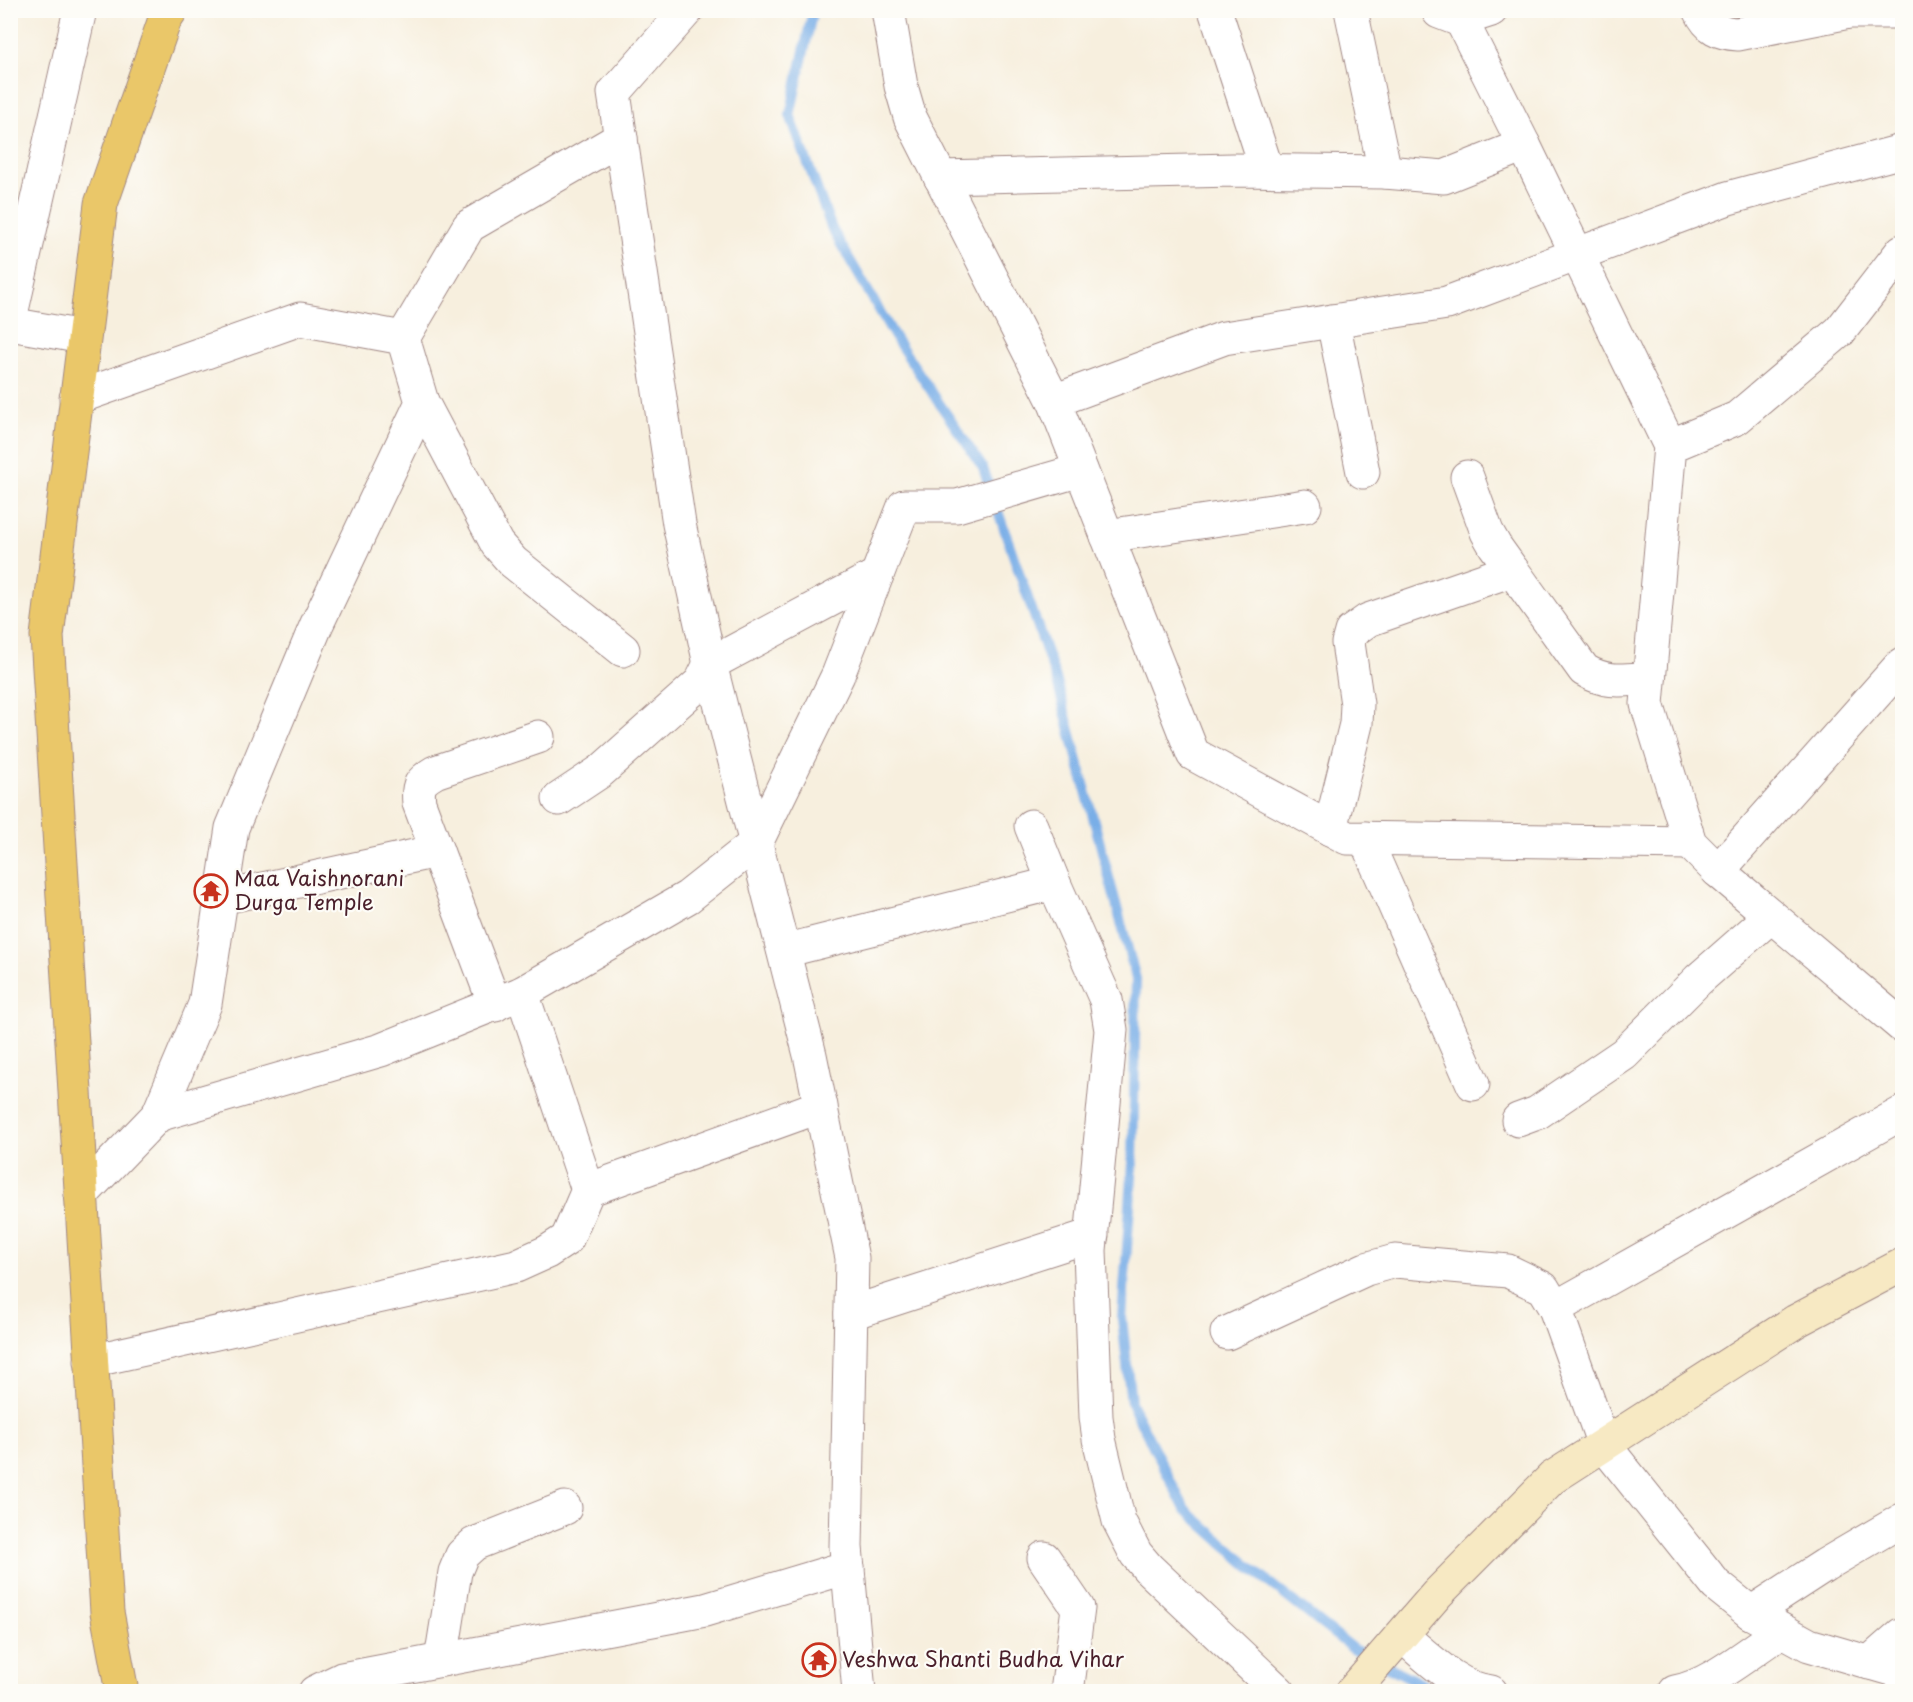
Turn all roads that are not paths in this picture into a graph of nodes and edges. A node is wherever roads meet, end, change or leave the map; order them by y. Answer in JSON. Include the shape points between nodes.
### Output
{"nodes":[{"id":1,"x":80,"y":10,"type":"edge"},
{"id":2,"x":171,"y":10,"type":"edge"},
{"id":3,"x":687,"y":10,"type":"edge"},
{"id":4,"x":888,"y":10,"type":"edge"},
{"id":5,"x":1215,"y":10,"type":"edge"},
{"id":6,"x":1351,"y":10,"type":"edge"},
{"id":7,"x":1491,"y":10,"type":"edge"},
{"id":8,"x":1700,"y":10,"type":"edge"},
{"id":9,"x":1902,"y":12,"type":"edge"},
{"id":10,"x":1450,"y":14,"type":"edge"},
{"id":11,"x":621,"y":138,"type":"junction"},
{"id":12,"x":1524,"y":145,"type":"junction"},
{"id":13,"x":1902,"y":151,"type":"edge"},
{"id":14,"x":1268,"y":170,"type":"junction"},
{"id":15,"x":1385,"y":172,"type":"junction"},
{"id":16,"x":940,"y":177,"type":"junction"},
{"id":17,"x":1902,"y":251,"type":"edge"},
{"id":18,"x":1577,"y":254,"type":"junction"},
{"id":19,"x":1333,"y":321,"type":"junction"},
{"id":20,"x":10,"y":322,"type":"edge"},
{"id":21,"x":83,"y":337,"type":"junction"},
{"id":22,"x":403,"y":338,"type":"junction"},
{"id":23,"x":76,"y":398,"type":"junction"},
{"id":24,"x":1054,"y":401,"type":"junction"},
{"id":25,"x":422,"y":402,"type":"junction"},
{"id":26,"x":1670,"y":446,"type":"junction"},
{"id":27,"x":1081,"y":470,"type":"junction"},
{"id":28,"x":1363,"y":472,"type":"dead end"},
{"id":29,"x":1467,"y":477,"type":"dead end"},
{"id":30,"x":1305,"y":506,"type":"dead end"},
{"id":31,"x":1107,"y":536,"type":"junction"},
{"id":32,"x":1512,"y":570,"type":"junction"},
{"id":33,"x":877,"y":574,"type":"junction"},
{"id":34,"x":623,"y":650,"type":"dead end"},
{"id":35,"x":710,"y":663,"type":"junction"},
{"id":36,"x":1902,"y":664,"type":"edge"},
{"id":37,"x":1649,"y":678,"type":"junction"},
{"id":38,"x":538,"y":737,"type":"dead end"},
{"id":39,"x":559,"y":799,"type":"dead end"},
{"id":40,"x":1031,"y":826,"type":"dead end"},
{"id":41,"x":1330,"y":829,"type":"junction"},
{"id":42,"x":1365,"y":838,"type":"junction"},
{"id":43,"x":756,"y":843,"type":"junction"},
{"id":44,"x":1690,"y":843,"type":"junction"},
{"id":45,"x":437,"y":851,"type":"junction"},
{"id":46,"x":1727,"y":878,"type":"junction"},
{"id":47,"x":1054,"y":883,"type":"junction"},
{"id":48,"x":221,"y":898,"type":"junction"},
{"id":49,"x":1771,"y":916,"type":"junction"},
{"id":50,"x":784,"y":951,"type":"junction"},
{"id":51,"x":508,"y":999,"type":"junction"},
{"id":52,"x":1902,"y":1026,"type":"edge"},
{"id":53,"x":1473,"y":1084,"type":"dead end"},
{"id":54,"x":821,"y":1106,"type":"junction"},
{"id":55,"x":1902,"y":1113,"type":"edge"},
{"id":56,"x":158,"y":1115,"type":"junction"},
{"id":57,"x":1518,"y":1120,"type":"dead end"},
{"id":58,"x":588,"y":1190,"type":"junction"},
{"id":59,"x":81,"y":1195,"type":"junction"},
{"id":60,"x":1092,"y":1235,"type":"junction"},
{"id":61,"x":1902,"y":1264,"type":"edge"},
{"id":62,"x":1556,"y":1308,"type":"junction"},
{"id":63,"x":851,"y":1313,"type":"junction"},
{"id":64,"x":1227,"y":1333,"type":"dead end"},
{"id":65,"x":91,"y":1361,"type":"junction"},
{"id":66,"x":1604,"y":1445,"type":"junction"},
{"id":67,"x":565,"y":1508,"type":"dead end"},
{"id":68,"x":1902,"y":1520,"type":"edge"},
{"id":69,"x":1044,"y":1558,"type":"dead end"},
{"id":70,"x":848,"y":1567,"type":"junction"},
{"id":71,"x":1751,"y":1613,"type":"junction"},
{"id":72,"x":1782,"y":1631,"type":"junction"},
{"id":73,"x":1902,"y":1634,"type":"edge"},
{"id":74,"x":1396,"y":1642,"type":"junction"},
{"id":75,"x":441,"y":1660,"type":"junction"},
{"id":76,"x":1869,"y":1663,"type":"junction"},
{"id":77,"x":1902,"y":1672,"type":"edge"},
{"id":78,"x":122,"y":1692,"type":"edge"},
{"id":79,"x":315,"y":1692,"type":"edge"},
{"id":80,"x":859,"y":1692,"type":"edge"},
{"id":81,"x":1067,"y":1692,"type":"edge"},
{"id":82,"x":1279,"y":1692,"type":"edge"},
{"id":83,"x":1352,"y":1692,"type":"edge"},
{"id":84,"x":1491,"y":1692,"type":"edge"},
{"id":85,"x":1675,"y":1692,"type":"edge"}],
"edges":[{"from":1,"to":20,"type":"street"},
{"from":2,"to":21,"type":"main road","via":[[101,204]]},
{"from":3,"to":11,"type":"street","via":[[614,93]]},
{"from":4,"to":16,"type":"street","via":[[910,117]]},
{"from":5,"to":14,"type":"street"},
{"from":6,"to":15,"type":"street"},
{"from":7,"to":10,"type":"street"},
{"from":8,"to":9,"type":"street","via":[[1710,28],[1738,34],[1849,12]]},
{"from":10,"to":12,"type":"street"},
{"from":11,"to":22,"type":"street","via":[[469,226]]},
{"from":11,"to":35,"type":"street","via":[[679,524]]},
{"from":12,"to":15,"type":"street","via":[[1444,177]]},
{"from":12,"to":18,"type":"street"},
{"from":13,"to":18,"type":"street","via":[[1728,198]]},
{"from":14,"to":15,"type":"street"},
{"from":14,"to":16,"type":"street"},
{"from":16,"to":24,"type":"street"},
{"from":17,"to":26,"type":"street","via":[[1840,331],[1737,418]]},
{"from":18,"to":19,"type":"street","via":[[1447,303]]},
{"from":18,"to":26,"type":"street"},
{"from":19,"to":24,"type":"street","via":[[1224,338]]},
{"from":19,"to":28,"type":"street"},
{"from":20,"to":21,"type":"street"},
{"from":21,"to":23,"type":"main road"},
{"from":22,"to":23,"type":"street","via":[[300,319]]},
{"from":22,"to":25,"type":"street"},
{"from":23,"to":59,"type":"main road","via":[[47,636]]},
{"from":24,"to":27,"type":"street"},
{"from":25,"to":34,"type":"street","via":[[497,544],[513,562]]},
{"from":25,"to":48,"type":"street","via":[[316,626],[232,828]]},
{"from":26,"to":37,"type":"street"},
{"from":27,"to":31,"type":"street"},
{"from":27,"to":33,"type":"street","via":[[957,506],[904,506]]},
{"from":29,"to":32,"type":"street","via":[[1487,532]]},
{"from":30,"to":31,"type":"street"},
{"from":31,"to":41,"type":"street","via":[[1193,754]]},
{"from":32,"to":37,"type":"street","via":[[1584,670],[1607,680]]},
{"from":32,"to":41,"type":"street","via":[[1368,620],[1351,632],[1348,643],[1356,724]]},
{"from":33,"to":35,"type":"street"},
{"from":33,"to":43,"type":"street","via":[[838,675]]},
{"from":35,"to":39,"type":"street","via":[[701,682],[601,771]]},
{"from":35,"to":43,"type":"street"},
{"from":36,"to":46,"type":"street"},
{"from":37,"to":44,"type":"street","via":[[1647,704]]},
{"from":38,"to":45,"type":"street","via":[[435,772],[423,780],[417,790],[418,803]]},
{"from":40,"to":47,"type":"street"},
{"from":41,"to":42,"type":"street","via":[[1347,838]]},
{"from":42,"to":44,"type":"street"},
{"from":42,"to":53,"type":"street"},
{"from":43,"to":50,"type":"street"},
{"from":43,"to":51,"type":"street","via":[[688,897]]},
{"from":44,"to":46,"type":"street"},
{"from":45,"to":48,"type":"street"},
{"from":45,"to":51,"type":"street"},
{"from":46,"to":49,"type":"street"},
{"from":47,"to":50,"type":"street"},
{"from":47,"to":60,"type":"street","via":[[1110,1016]]},
{"from":48,"to":56,"type":"street","via":[[205,1004]]},
{"from":49,"to":52,"type":"street"},
{"from":49,"to":57,"type":"street","via":[[1698,980],[1624,1054],[1537,1113]]},
{"from":50,"to":54,"type":"street"},
{"from":51,"to":56,"type":"street","via":[[381,1050]]},
{"from":51,"to":58,"type":"street"},
{"from":54,"to":58,"type":"street"},
{"from":54,"to":63,"type":"street","via":[[852,1258]]},
{"from":55,"to":62,"type":"street"},
{"from":56,"to":59,"type":"street"},
{"from":58,"to":65,"type":"street","via":[[567,1239],[516,1266]]},
{"from":59,"to":65,"type":"main road"},
{"from":60,"to":63,"type":"street"},
{"from":60,"to":82,"type":"street","via":[[1096,1417],[1119,1521],[1127,1540],[1148,1568]]},
{"from":61,"to":66,"type":"street","via":[[1796,1321]]},
{"from":62,"to":64,"type":"street","via":[[1543,1288],[1508,1271],[1395,1261],[1365,1269]]},
{"from":62,"to":66,"type":"street"},
{"from":63,"to":70,"type":"street"},
{"from":65,"to":78,"type":"main road","via":[[106,1612]]},
{"from":66,"to":71,"type":"street","via":[[1716,1585]]},
{"from":66,"to":74,"type":"street","via":[[1552,1478],[1437,1594]]},
{"from":67,"to":75,"type":"street","via":[[474,1544],[462,1555],[455,1572]]},
{"from":68,"to":71,"type":"street"},
{"from":69,"to":81,"type":"street","via":[[1078,1608]]},
{"from":70,"to":75,"type":"street","via":[[705,1610]]},
{"from":70,"to":80,"type":"street"},
{"from":71,"to":72,"type":"street"},
{"from":72,"to":76,"type":"street","via":[[1809,1645]]},
{"from":72,"to":85,"type":"street","via":[[1708,1680]]},
{"from":73,"to":76,"type":"street"},
{"from":74,"to":83,"type":"street"},
{"from":74,"to":84,"type":"street","via":[[1463,1684]]},
{"from":75,"to":79,"type":"street","via":[[342,1679]]},
{"from":76,"to":77,"type":"street"}]}
